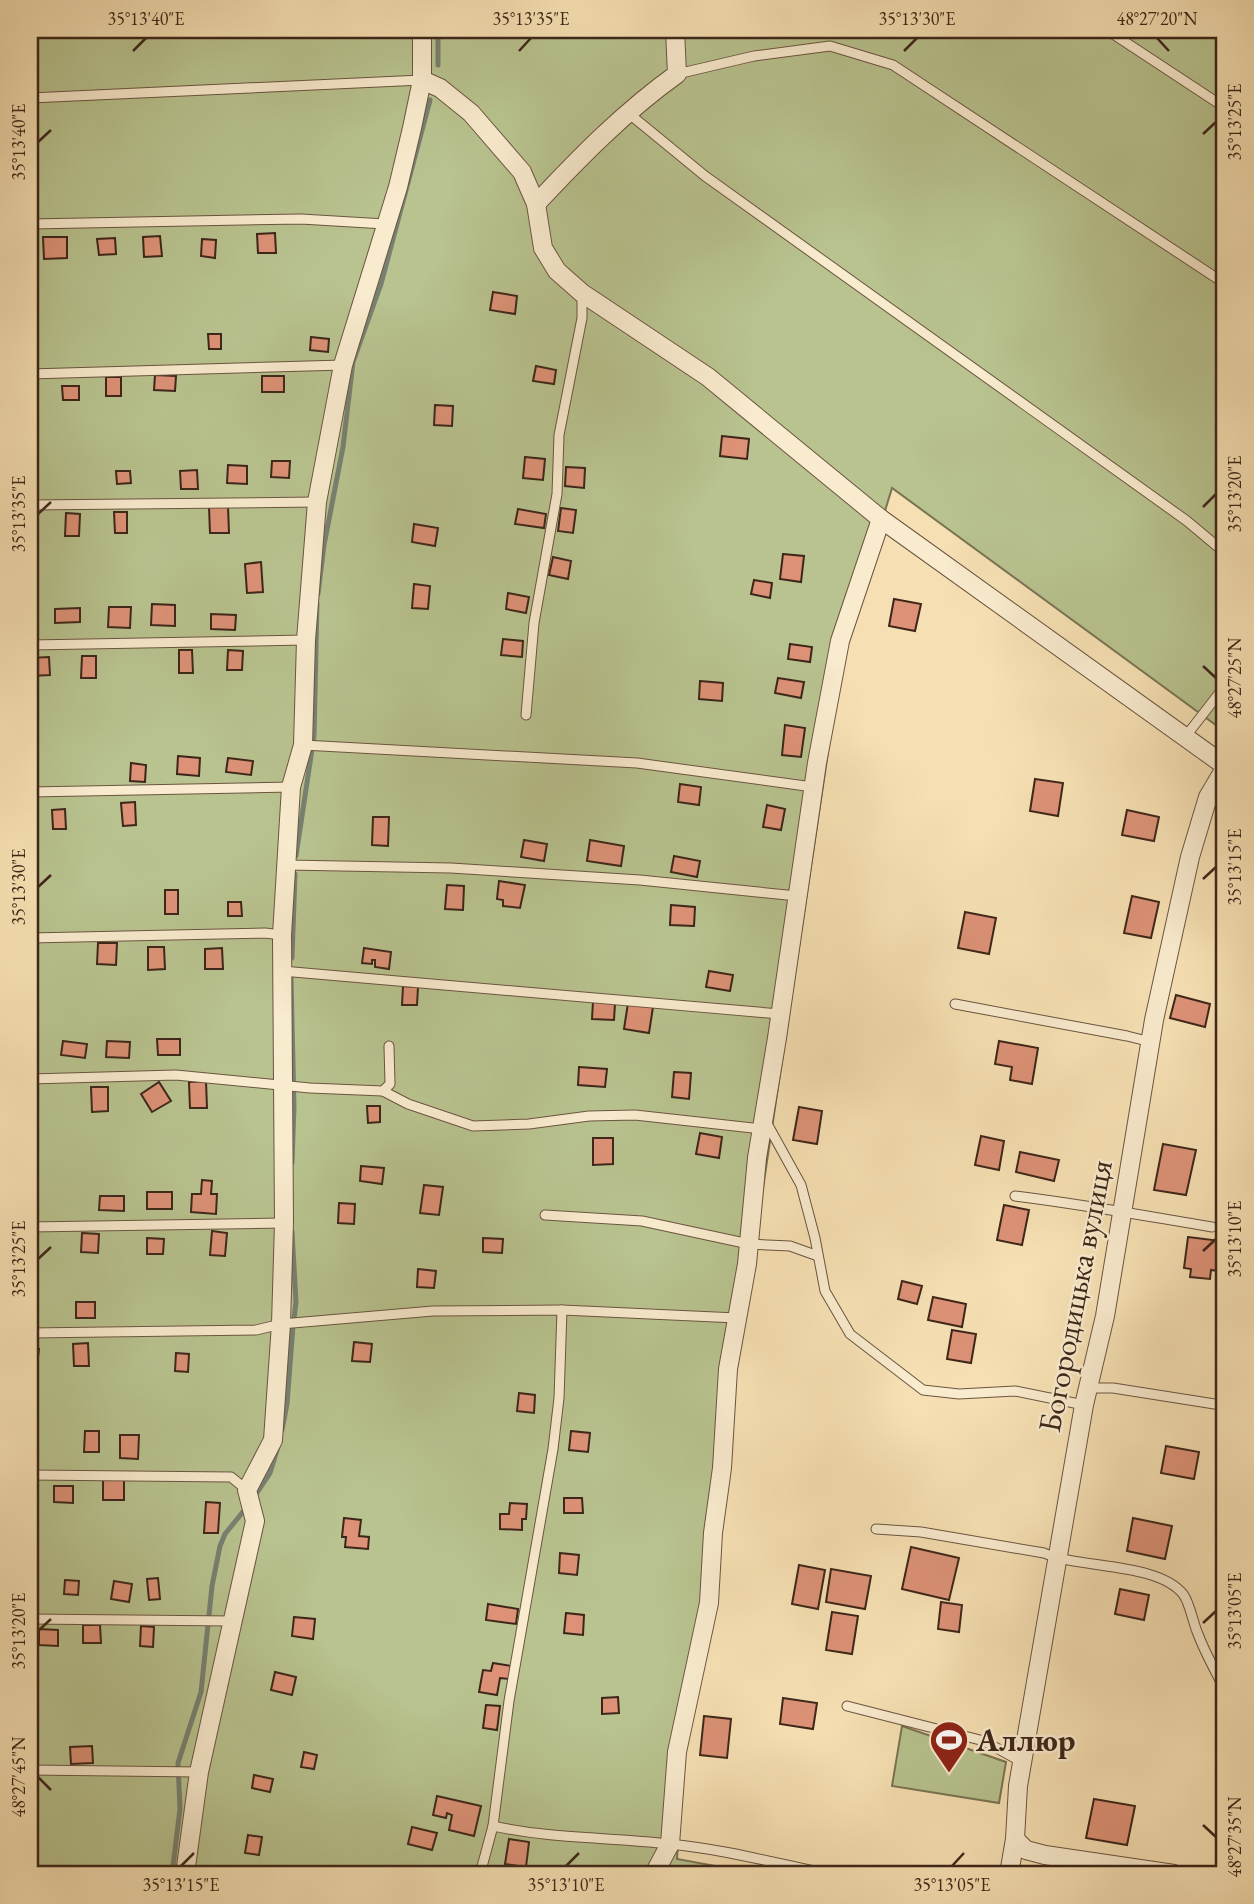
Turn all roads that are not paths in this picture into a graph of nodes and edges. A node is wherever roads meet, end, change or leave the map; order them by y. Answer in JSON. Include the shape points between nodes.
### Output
{"nodes":[{"id":1,"x":422,"y":30,"type":"edge"},
{"id":2,"x":676,"y":30,"type":"edge"},
{"id":3,"x":1107,"y":30,"type":"edge"},
{"id":4,"x":677,"y":74,"type":"junction"},
{"id":5,"x":422,"y":80,"type":"junction"},
{"id":6,"x":30,"y":98,"type":"edge"},
{"id":7,"x":1224,"y":107,"type":"edge"},
{"id":8,"x":627,"y":112,"type":"junction"},
{"id":9,"x":536,"y":204,"type":"junction"},
{"id":10,"x":30,"y":224,"type":"edge"},
{"id":11,"x":385,"y":224,"type":"junction"},
{"id":12,"x":1224,"y":283,"type":"edge"},
{"id":13,"x":582,"y":293,"type":"junction"},
{"id":14,"x":343,"y":365,"type":"junction"},
{"id":15,"x":30,"y":374,"type":"edge"},
{"id":16,"x":317,"y":502,"type":"junction"},
{"id":17,"x":30,"y":505,"type":"edge"},
{"id":18,"x":881,"y":519,"type":"junction"},
{"id":19,"x":1224,"y":552,"type":"edge"},
{"id":20,"x":306,"y":639,"type":"junction"},
{"id":21,"x":30,"y":645,"type":"edge"},
{"id":22,"x":1224,"y":687,"type":"edge"},
{"id":23,"x":526,"y":715,"type":"dead end"},
{"id":24,"x":1186,"y":736,"type":"junction"},
{"id":25,"x":309,"y":746,"type":"junction"},
{"id":26,"x":1224,"y":765,"type":"edge"},
{"id":27,"x":1224,"y":771,"type":"edge"},
{"id":28,"x":291,"y":787,"type":"junction"},
{"id":29,"x":813,"y":788,"type":"junction"},
{"id":30,"x":30,"y":792,"type":"edge"},
{"id":31,"x":285,"y":865,"type":"junction"},
{"id":32,"x":797,"y":896,"type":"junction"},
{"id":33,"x":282,"y":935,"type":"junction"},
{"id":34,"x":30,"y":938,"type":"edge"},
{"id":35,"x":282,"y":971,"type":"junction"},
{"id":36,"x":955,"y":1004,"type":"dead end"},
{"id":37,"x":780,"y":1014,"type":"junction"},
{"id":38,"x":1150,"y":1042,"type":"junction"},
{"id":39,"x":389,"y":1046,"type":"dead end"},
{"id":40,"x":30,"y":1079,"type":"edge"},
{"id":41,"x":284,"y":1084,"type":"junction"},
{"id":42,"x":383,"y":1091,"type":"junction"},
{"id":43,"x":762,"y":1124,"type":"junction"},
{"id":44,"x":1015,"y":1196,"type":"dead end"},
{"id":45,"x":1121,"y":1213,"type":"junction"},
{"id":46,"x":545,"y":1215,"type":"dead end"},
{"id":47,"x":284,"y":1223,"type":"junction"},
{"id":48,"x":30,"y":1227,"type":"edge"},
{"id":49,"x":1212,"y":1227,"type":"dead end"},
{"id":50,"x":749,"y":1244,"type":"junction"},
{"id":51,"x":818,"y":1256,"type":"junction"},
{"id":52,"x":562,"y":1310,"type":"junction"},
{"id":53,"x":737,"y":1318,"type":"junction"},
{"id":54,"x":281,"y":1324,"type":"junction"},
{"id":55,"x":30,"y":1332,"type":"edge"},
{"id":56,"x":1086,"y":1397,"type":"junction"},
{"id":57,"x":1221,"y":1405,"type":"dead end"},
{"id":58,"x":30,"y":1475,"type":"edge"},
{"id":59,"x":250,"y":1497,"type":"junction"},
{"id":60,"x":876,"y":1529,"type":"dead end"},
{"id":61,"x":1057,"y":1559,"type":"junction"},
{"id":62,"x":30,"y":1619,"type":"edge"},
{"id":63,"x":224,"y":1621,"type":"junction"},
{"id":64,"x":1224,"y":1688,"type":"edge"},
{"id":65,"x":847,"y":1706,"type":"dead end"},
{"id":66,"x":1022,"y":1762,"type":"junction"},
{"id":67,"x":30,"y":1770,"type":"edge"},
{"id":68,"x":192,"y":1772,"type":"junction"},
{"id":69,"x":493,"y":1826,"type":"junction"},
{"id":70,"x":1015,"y":1839,"type":"junction"},
{"id":71,"x":670,"y":1844,"type":"junction"},
{"id":72,"x":1101,"y":1864,"type":"junction"},
{"id":73,"x":185,"y":1874,"type":"edge"},
{"id":74,"x":480,"y":1874,"type":"edge"},
{"id":75,"x":654,"y":1874,"type":"edge"},
{"id":76,"x":828,"y":1874,"type":"edge"},
{"id":77,"x":1009,"y":1874,"type":"edge"},
{"id":78,"x":1075,"y":1874,"type":"edge"},
{"id":79,"x":1174,"y":1874,"type":"edge"}],
"edges":[{"from":1,"to":5,"type":"street"},
{"from":2,"to":4,"type":"street"},
{"from":3,"to":7,"type":"lane"},
{"from":4,"to":8,"type":"street"},
{"from":4,"to":12,"type":"lane","via":[[754,56],[830,46],[893,65]]},
{"from":5,"to":6,"type":"lane"},
{"from":5,"to":9,"type":"street","via":[[471,113],[522,172]]},
{"from":5,"to":11,"type":"street"},
{"from":8,"to":9,"type":"street"},
{"from":8,"to":19,"type":"lane","via":[[705,176]]},
{"from":9,"to":13,"type":"street","via":[[544,248],[557,271]]},
{"from":10,"to":11,"type":"lane","via":[[301,219]]},
{"from":11,"to":14,"type":"street"},
{"from":13,"to":18,"type":"street","via":[[708,377]]},
{"from":13,"to":23,"type":"lane","via":[[582,318],[559,435],[557,494],[534,622]]},
{"from":14,"to":15,"type":"lane"},
{"from":14,"to":16,"type":"street"},
{"from":16,"to":17,"type":"lane"},
{"from":16,"to":20,"type":"street"},
{"from":18,"to":24,"type":"street"},
{"from":18,"to":29,"type":"street","via":[[840,641]]},
{"from":20,"to":21,"type":"lane"},
{"from":20,"to":25,"type":"street"},
{"from":22,"to":24,"type":"lane"},
{"from":24,"to":26,"type":"street"},
{"from":25,"to":28,"type":"street"},
{"from":25,"to":29,"type":"lane","via":[[637,763]]},
{"from":27,"to":38,"type":"street","name":"Богородицька вулиця","via":[[1208,797],[1190,857]]},
{"from":28,"to":30,"type":"lane"},
{"from":28,"to":31,"type":"street"},
{"from":29,"to":32,"type":"street"},
{"from":31,"to":32,"type":"lane","via":[[451,868]]},
{"from":31,"to":33,"type":"street"},
{"from":32,"to":37,"type":"street"},
{"from":33,"to":34,"type":"lane"},
{"from":33,"to":35,"type":"street"},
{"from":35,"to":37,"type":"lane"},
{"from":35,"to":41,"type":"street"},
{"from":36,"to":38,"type":"lane"},
{"from":37,"to":43,"type":"street"},
{"from":38,"to":45,"type":"street","name":"Богородицька вулиця"},
{"from":39,"to":42,"type":"lane","via":[[390,1084]]},
{"from":40,"to":41,"type":"lane","via":[[176,1075]]},
{"from":41,"to":42,"type":"lane"},
{"from":41,"to":47,"type":"street"},
{"from":42,"to":43,"type":"lane","via":[[473,1126],[635,1115]]},
{"from":43,"to":50,"type":"street"},
{"from":43,"to":51,"type":"lane","via":[[801,1185]]},
{"from":44,"to":45,"type":"lane"},
{"from":45,"to":49,"type":"lane"},
{"from":45,"to":56,"type":"street","name":"Богородицька вулиця","via":[[1105,1316]]},
{"from":46,"to":50,"type":"lane","via":[[642,1221]]},
{"from":47,"to":48,"type":"lane"},
{"from":47,"to":54,"type":"street"},
{"from":50,"to":51,"type":"lane","via":[[790,1246]]},
{"from":50,"to":53,"type":"street"},
{"from":51,"to":56,"type":"lane","via":[[825,1291],[850,1334],[923,1390]]},
{"from":52,"to":53,"type":"lane"},
{"from":52,"to":54,"type":"lane","via":[[433,1311]]},
{"from":52,"to":69,"type":"lane","via":[[553,1449],[509,1701]]},
{"from":53,"to":71,"type":"street","via":[[728,1369],[709,1603],[677,1752]]},
{"from":54,"to":55,"type":"lane","via":[[256,1330]]},
{"from":54,"to":59,"type":"street","via":[[273,1440]]},
{"from":56,"to":57,"type":"lane","via":[[1113,1388]]},
{"from":56,"to":61,"type":"street","name":"Богородицька вулиця"},
{"from":58,"to":59,"type":"lane","via":[[231,1476]]},
{"from":59,"to":63,"type":"street","via":[[255,1521]]},
{"from":60,"to":61,"type":"lane","via":[[920,1532]]},
{"from":61,"to":64,"type":"lane","via":[[1161,1578],[1183,1594]]},
{"from":61,"to":66,"type":"street","name":"Богородицька вулиця"},
{"from":62,"to":63,"type":"lane"},
{"from":63,"to":68,"type":"street"},
{"from":65,"to":66,"type":"lane","via":[[984,1741]]},
{"from":66,"to":70,"type":"street","name":"Богородицька вулиця"},
{"from":67,"to":68,"type":"lane"},
{"from":68,"to":73,"type":"street"},
{"from":69,"to":71,"type":"lane","via":[[572,1838]]},
{"from":69,"to":74,"type":"lane"},
{"from":70,"to":72,"type":"street","via":[[1027,1850]]},
{"from":70,"to":77,"type":"street","name":"Богородицька вулиця"},
{"from":71,"to":75,"type":"street"},
{"from":71,"to":76,"type":"lane"},
{"from":72,"to":78,"type":"lane"},
{"from":72,"to":79,"type":"street"}]}
